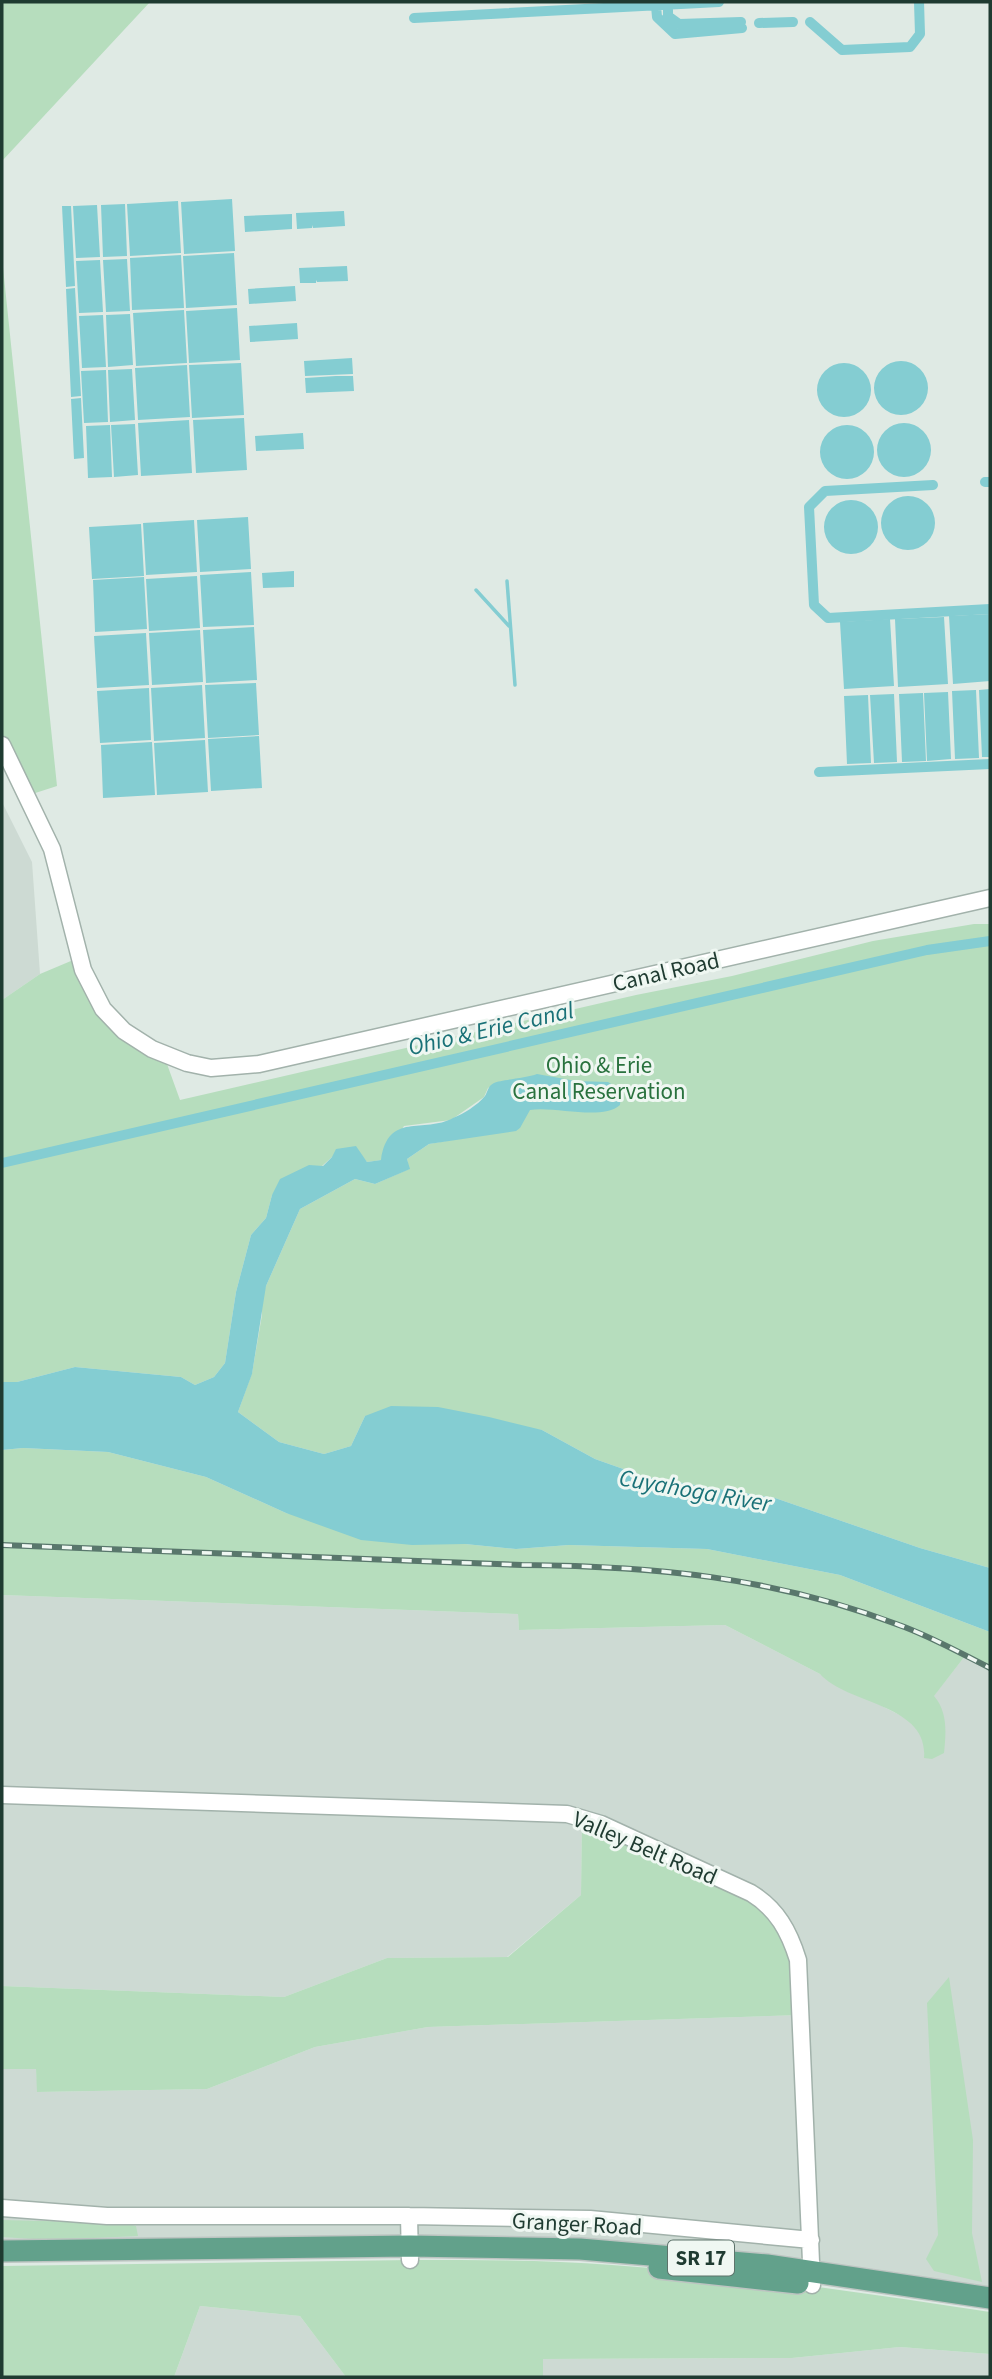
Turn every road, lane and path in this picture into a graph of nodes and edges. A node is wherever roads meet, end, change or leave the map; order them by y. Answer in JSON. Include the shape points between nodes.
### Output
{"nodes":[{"id":1,"x":2,"y":746,"type":"edge"},
{"id":2,"x":990,"y":898,"type":"edge"},
{"id":3,"x":2,"y":1795,"type":"edge"},
{"id":4,"x":2,"y":2208,"type":"edge"},
{"id":5,"x":409,"y":2216,"type":"junction"},
{"id":6,"x":810,"y":2240,"type":"junction"},
{"id":7,"x":410,"y":2253,"type":"junction"},
{"id":8,"x":2,"y":2262,"type":"edge"},
{"id":9,"x":812,"y":2278,"type":"junction"},
{"id":10,"x":990,"y":2298,"type":"edge"},
{"id":11,"x":990,"y":2312,"type":"edge"}],
"edges":[{"from":1,"to":2,"type":"street","name":"Canal Road","via":[[52,849],[83,970],[103,1009],[124,1031],[152,1049],[211,1068],[259,1064]]},
{"from":3,"to":6,"type":"street","name":"Valley Belt Road","via":[[568,1814],[601,1824],[751,1893],[766,1903],[790,1934],[798,1960]]},
{"from":4,"to":5,"type":"street","name":"Granger Road","via":[[118,2217]]},
{"from":5,"to":6,"type":"street","name":"Granger Road","via":[[590,2219]]},
{"from":5,"to":7,"type":"street"},
{"from":6,"to":9,"type":"street","name":"Valley Belt Road"},
{"from":7,"to":8,"type":"main road","name":"Granger Road","number":"SR 17"},
{"from":7,"to":9,"type":"main road","name":"Granger Road","number":"SR 17","via":[[539,2247],[629,2252],[742,2262]]},
{"from":9,"to":10,"type":"main road","name":"Granger Road","number":"SR 17"},
{"from":9,"to":11,"type":"main road","name":"Granger Road","number":"SR 17"}]}
